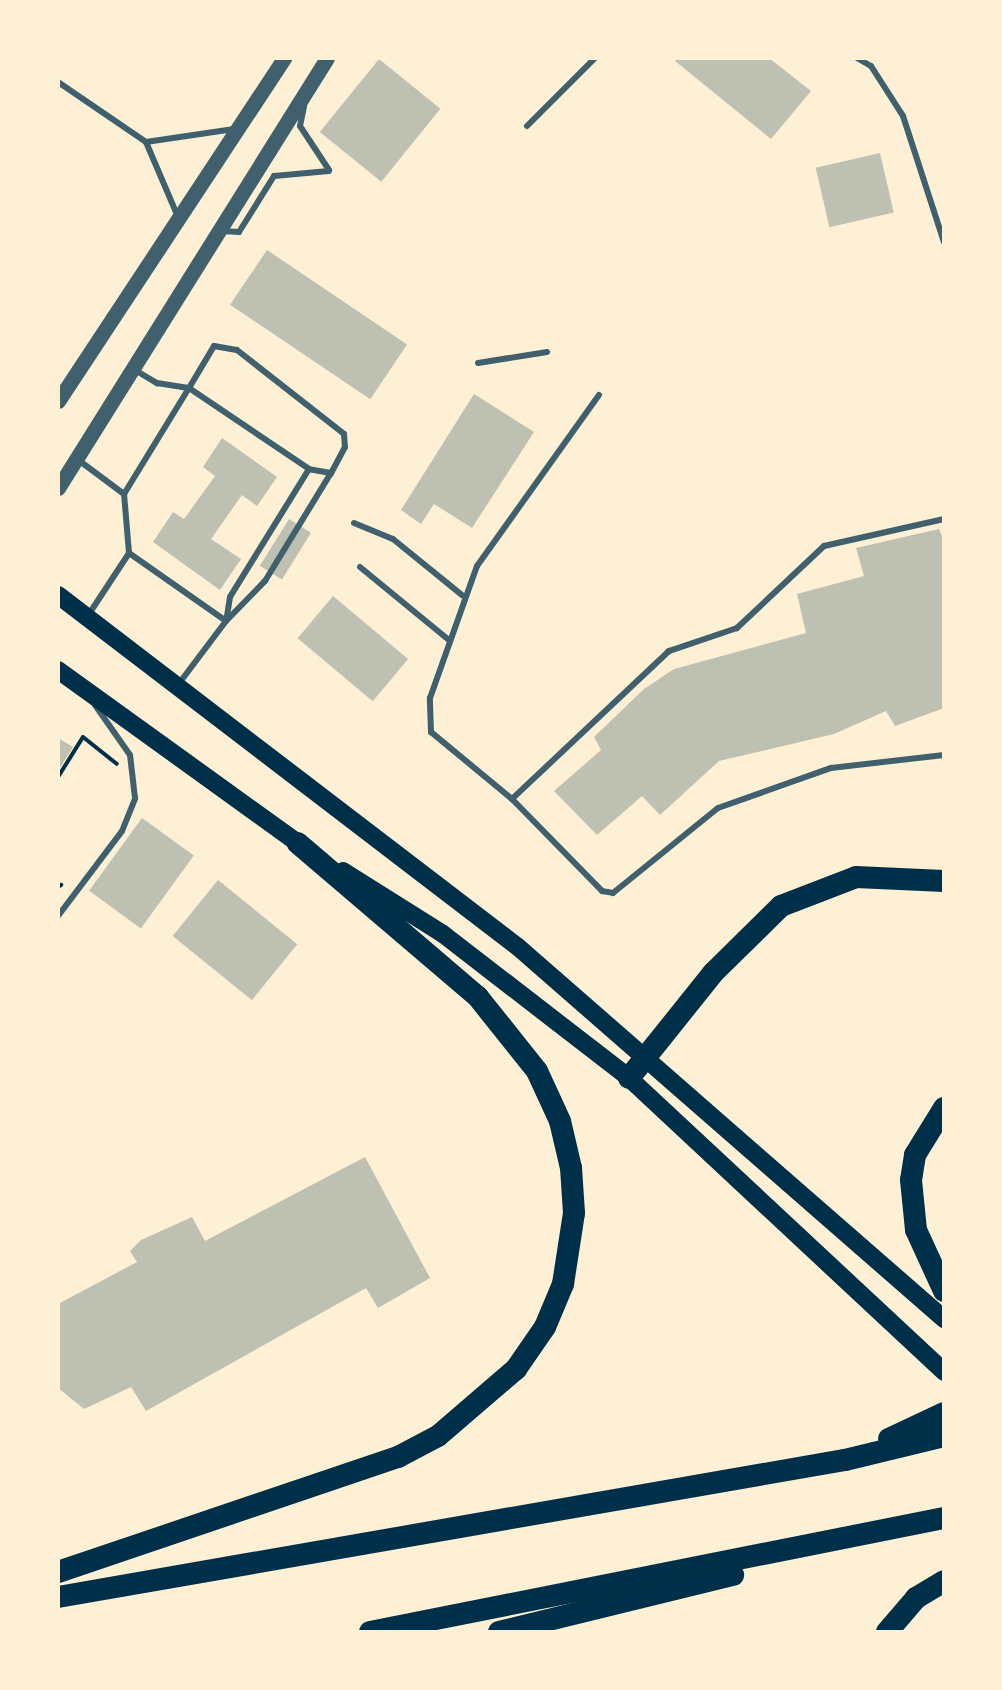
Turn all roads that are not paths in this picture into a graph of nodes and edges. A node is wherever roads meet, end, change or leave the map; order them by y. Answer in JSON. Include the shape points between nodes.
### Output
{"nodes":[{"id":1,"x":284,"y":58,"type":"edge"},
{"id":2,"x":326,"y":58,"type":"edge"},
{"id":3,"x":595,"y":58,"type":"edge"},
{"id":4,"x":857,"y":58,"type":"edge"},
{"id":5,"x":58,"y":82,"type":"edge"},
{"id":6,"x":527,"y":126,"type":"dead end"},
{"id":7,"x":240,"y":128,"type":"junction"},
{"id":8,"x":146,"y":142,"type":"junction"},
{"id":9,"x":178,"y":218,"type":"junction"},
{"id":10,"x":221,"y":230,"type":"junction"},
{"id":11,"x":944,"y":242,"type":"edge"},
{"id":12,"x":548,"y":352,"type":"dead end"},
{"id":13,"x":478,"y":363,"type":"dead end"},
{"id":14,"x":134,"y":369,"type":"junction"},
{"id":15,"x":189,"y":388,"type":"junction"},
{"id":16,"x":599,"y":395,"type":"dead end"},
{"id":17,"x":58,"y":401,"type":"edge"},
{"id":18,"x":76,"y":458,"type":"junction"},
{"id":19,"x":310,"y":468,"type":"junction"},
{"id":20,"x":331,"y":473,"type":"junction"},
{"id":21,"x":58,"y":488,"type":"edge"},
{"id":22,"x":124,"y":494,"type":"junction"},
{"id":23,"x":944,"y":519,"type":"edge"},
{"id":24,"x":354,"y":522,"type":"dead end"},
{"id":25,"x":129,"y":552,"type":"junction"},
{"id":26,"x":360,"y":567,"type":"dead end"},
{"id":27,"x":462,"y":594,"type":"junction"},
{"id":28,"x":58,"y":595,"type":"edge"},
{"id":29,"x":88,"y":617,"type":"junction"},
{"id":30,"x":226,"y":621,"type":"junction"},
{"id":31,"x":448,"y":640,"type":"junction"},
{"id":32,"x":58,"y":670,"type":"edge"},
{"id":33,"x":180,"y":683,"type":"junction"},
{"id":34,"x":84,"y":690,"type":"junction"},
{"id":35,"x":944,"y":755,"type":"edge"},
{"id":36,"x":512,"y":799,"type":"junction"},
{"id":37,"x":298,"y":843,"type":"junction"},
{"id":38,"x":944,"y":881,"type":"edge"},
{"id":39,"x":58,"y":916,"type":"edge"},
{"id":40,"x":648,"y":1054,"type":"junction"},
{"id":41,"x":629,"y":1078,"type":"junction"},
{"id":42,"x":944,"y":1108,"type":"edge"},
{"id":43,"x":944,"y":1291,"type":"edge"},
{"id":44,"x":944,"y":1319,"type":"edge"},
{"id":45,"x":944,"y":1372,"type":"edge"},
{"id":46,"x":944,"y":1413,"type":"edge"},
{"id":47,"x":944,"y":1436,"type":"edge"},
{"id":48,"x":846,"y":1460,"type":"junction"},
{"id":49,"x":944,"y":1518,"type":"edge"},
{"id":50,"x":944,"y":1527,"type":"edge"},
{"id":51,"x":58,"y":1572,"type":"edge"},
{"id":52,"x":944,"y":1581,"type":"edge"},
{"id":53,"x":58,"y":1597,"type":"edge"},
{"id":54,"x":370,"y":1632,"type":"edge"},
{"id":55,"x":499,"y":1632,"type":"edge"},
{"id":56,"x":887,"y":1632,"type":"edge"}],
"edges":[{"from":1,"to":7,"type":"street"},
{"from":2,"to":10,"type":"street"},
{"from":2,"to":10,"type":"lane","via":[[300,126],[330,171],[274,176],[240,232]]},
{"from":3,"to":6,"type":"lane"},
{"from":4,"to":11,"type":"lane","via":[[871,66],[903,116]]},
{"from":5,"to":8,"type":"lane"},
{"from":7,"to":8,"type":"lane"},
{"from":7,"to":9,"type":"street"},
{"from":8,"to":9,"type":"lane"},
{"from":9,"to":17,"type":"street"},
{"from":10,"to":14,"type":"street"},
{"from":12,"to":13,"type":"lane"},
{"from":14,"to":15,"type":"lane","via":[[157,383]]},
{"from":14,"to":18,"type":"street"},
{"from":15,"to":19,"type":"lane"},
{"from":15,"to":20,"type":"lane","via":[[214,346],[237,350],[337,422],[345,447]]},
{"from":15,"to":22,"type":"lane"},
{"from":16,"to":27,"type":"lane"},
{"from":18,"to":21,"type":"street"},
{"from":18,"to":22,"type":"lane"},
{"from":19,"to":20,"type":"lane"},
{"from":19,"to":30,"type":"lane","via":[[230,596]]},
{"from":20,"to":30,"type":"lane","via":[[264,582]]},
{"from":22,"to":25,"type":"lane"},
{"from":23,"to":36,"type":"lane","via":[[824,546],[737,628],[669,651]]},
{"from":24,"to":27,"type":"lane","via":[[393,539]]},
{"from":25,"to":29,"type":"lane"},
{"from":25,"to":30,"type":"lane"},
{"from":26,"to":31,"type":"lane"},
{"from":27,"to":31,"type":"lane"},
{"from":28,"to":29,"type":"main road"},
{"from":29,"to":33,"type":"main road"},
{"from":30,"to":33,"type":"lane"},
{"from":31,"to":36,"type":"lane","via":[[428,725]]},
{"from":32,"to":34,"type":"main road"},
{"from":33,"to":40,"type":"main road"},
{"from":34,"to":37,"type":"main road"},
{"from":34,"to":39,"type":"lane","via":[[130,755],[136,787],[131,816]]},
{"from":35,"to":36,"type":"lane","via":[[831,768],[718,808],[613,893],[602,890]]},
{"from":37,"to":41,"type":"main road","via":[[443,934]]},
{"from":37,"to":51,"type":"highway","via":[[478,997],[544,1082],[572,1179],[572,1236],[559,1296],[532,1350],[501,1386],[412,1450]]},
{"from":38,"to":40,"type":"highway","via":[[856,878],[781,906],[725,959]]},
{"from":40,"to":41,"type":"highway"},
{"from":40,"to":44,"type":"main road"},
{"from":41,"to":45,"type":"main road"},
{"from":42,"to":43,"type":"highway","via":[[915,1155],[911,1180],[916,1230]]},
{"from":46,"to":48,"type":"highway"},
{"from":47,"to":48,"type":"highway"},
{"from":48,"to":53,"type":"highway"},
{"from":49,"to":54,"type":"highway"},
{"from":50,"to":55,"type":"highway"},
{"from":52,"to":56,"type":"highway","via":[[916,1598]]}]}
